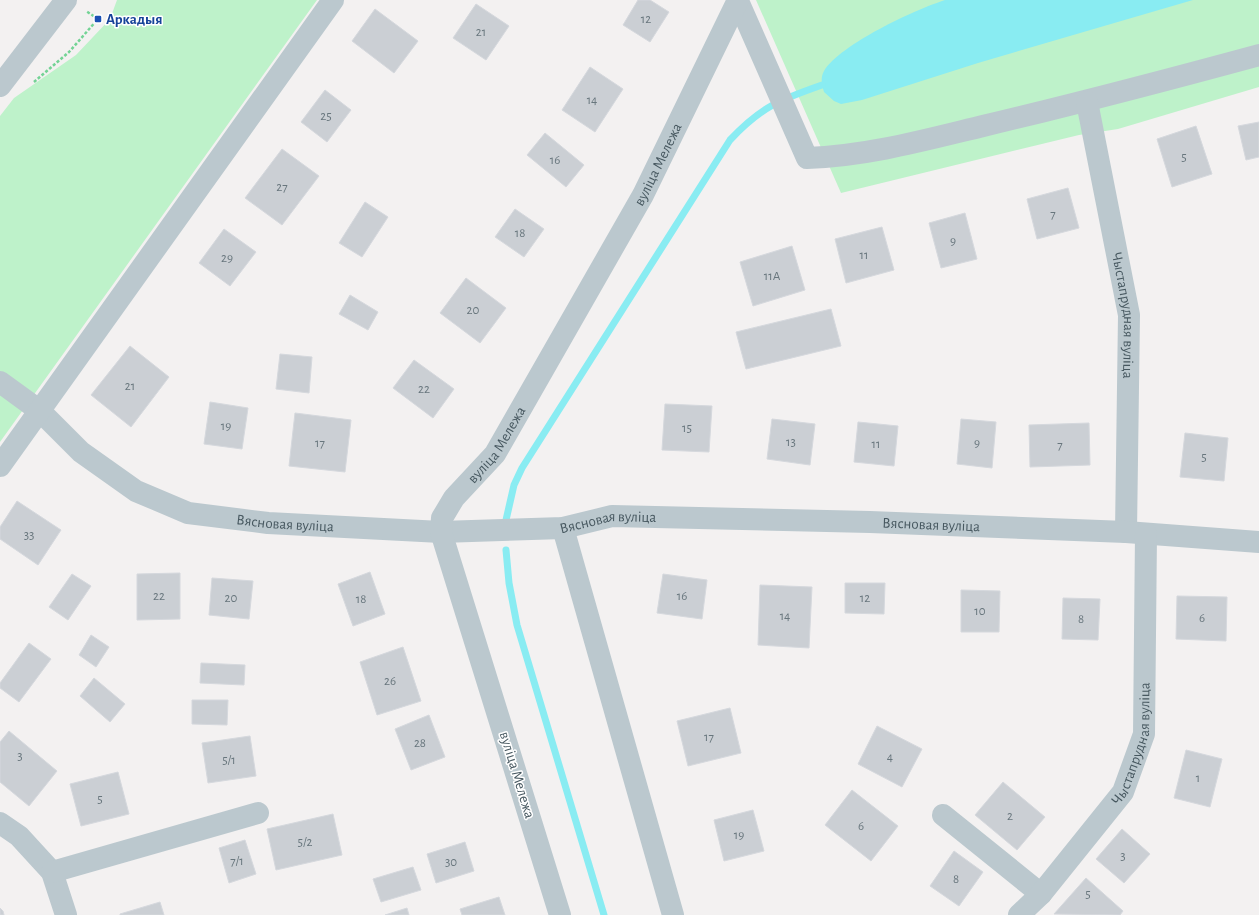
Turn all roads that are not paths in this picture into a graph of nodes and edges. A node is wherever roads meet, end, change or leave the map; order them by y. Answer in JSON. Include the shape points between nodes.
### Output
{"nodes":[{"id":1,"x":66,"y":0,"type":"edge"},
{"id":2,"x":333,"y":0,"type":"edge"},
{"id":3,"x":738,"y":0,"type":"edge"},
{"id":4,"x":1259,"y":55,"type":"edge"},
{"id":5,"x":0,"y":86,"type":"edge"},
{"id":6,"x":1087,"y":102,"type":"junction"},
{"id":7,"x":0,"y":382,"type":"edge"},
{"id":8,"x":40,"y":411,"type":"junction"},
{"id":9,"x":0,"y":466,"type":"edge"},
{"id":10,"x":563,"y":528,"type":"junction"},
{"id":11,"x":441,"y":532,"type":"junction"},
{"id":12,"x":1136,"y":533,"type":"junction"},
{"id":13,"x":1259,"y":542,"type":"edge"},
{"id":14,"x":258,"y":813,"type":"dead end"},
{"id":15,"x":943,"y":815,"type":"dead end"},
{"id":16,"x":0,"y":823,"type":"edge"},
{"id":17,"x":52,"y":872,"type":"junction"},
{"id":18,"x":1041,"y":894,"type":"junction"},
{"id":19,"x":66,"y":915,"type":"edge"},
{"id":20,"x":560,"y":915,"type":"edge"},
{"id":21,"x":673,"y":915,"type":"edge"},
{"id":22,"x":1019,"y":915,"type":"edge"}],
"edges":[{"from":1,"to":5,"type":"street"},
{"from":2,"to":8,"type":"street"},
{"from":3,"to":6,"type":"street","via":[[807,158],[848,155]]},
{"from":3,"to":11,"type":"street","name":"вуліца Мележа","via":[[643,196],[494,454],[454,498],[442,518]]},
{"from":4,"to":6,"type":"street"},
{"from":6,"to":12,"type":"street","name":"Чыстапрудная вуліца","via":[[1129,314]]},
{"from":7,"to":8,"type":"street","name":"Вясновая вуліца"},
{"from":8,"to":9,"type":"street"},
{"from":8,"to":11,"type":"street","name":"Вясновая вуліца","via":[[80,452],[136,491],[188,513],[268,523]]},
{"from":10,"to":11,"type":"street","name":"Вясновая вуліца"},
{"from":10,"to":12,"type":"street","name":"Вясновая вуліца","via":[[612,516],[870,522]]},
{"from":10,"to":21,"type":"street"},
{"from":11,"to":20,"type":"street","name":"вуліца Мележа"},
{"from":12,"to":13,"type":"street","name":"Вясновая вуліца"},
{"from":12,"to":18,"type":"street","name":"Чыстапрудная вуліца","via":[[1144,734],[1122,792]]},
{"from":14,"to":17,"type":"street"},
{"from":15,"to":18,"type":"street"},
{"from":16,"to":17,"type":"street","via":[[19,836]]},
{"from":17,"to":19,"type":"street"},
{"from":18,"to":22,"type":"street","name":"Чыстапрудная вуліца"}]}
